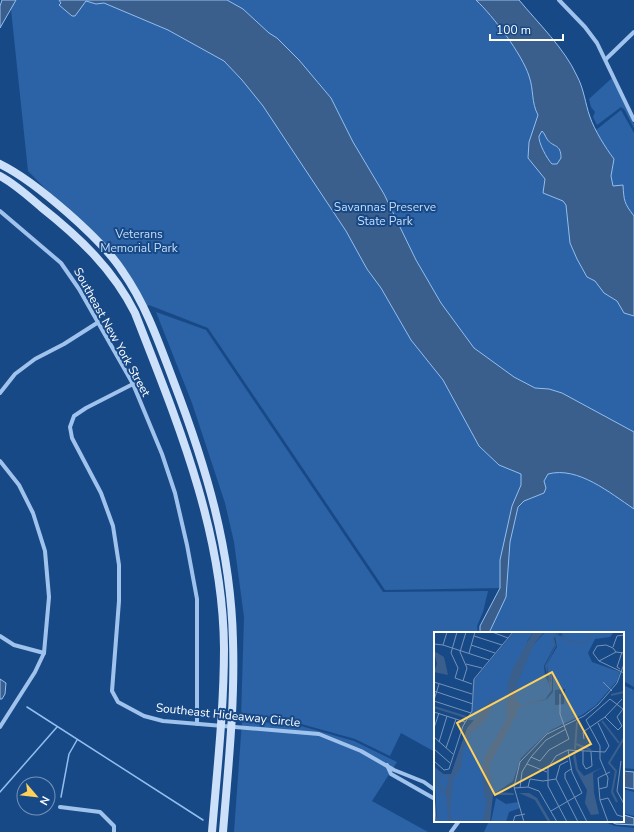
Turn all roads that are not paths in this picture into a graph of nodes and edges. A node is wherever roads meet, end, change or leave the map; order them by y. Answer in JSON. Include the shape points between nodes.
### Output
{"nodes":[{"id":1,"x":559,"y":0,"type":"edge"},
{"id":2,"x":634,"y":32,"type":"edge"},
{"id":3,"x":606,"y":59,"type":"junction"},
{"id":4,"x":634,"y":120,"type":"edge"},
{"id":5,"x":0,"y":164,"type":"edge"},
{"id":6,"x":0,"y":176,"type":"edge"},
{"id":7,"x":0,"y":211,"type":"edge"},
{"id":8,"x":97,"y":324,"type":"junction"},
{"id":9,"x":132,"y":384,"type":"junction"},
{"id":10,"x":0,"y":393,"type":"edge"},
{"id":11,"x":0,"y":461,"type":"edge"},
{"id":12,"x":0,"y":636,"type":"edge"},
{"id":13,"x":44,"y":653,"type":"junction"},
{"id":14,"x":197,"y":724,"type":"junction"},
{"id":15,"x":221,"y":726,"type":"junction"},
{"id":16,"x":0,"y":727,"type":"edge"},
{"id":17,"x":231,"y":727,"type":"junction"},
{"id":18,"x":386,"y":765,"type":"junction"},
{"id":19,"x":428,"y":785,"type":"junction"},
{"id":20,"x":434,"y":789,"type":"edge"},
{"id":21,"x":423,"y":793,"type":"junction"},
{"id":22,"x":434,"y":798,"type":"edge"},
{"id":23,"x":60,"y":807,"type":"dead end"},
{"id":24,"x":458,"y":822,"type":"edge"},
{"id":25,"x":114,"y":832,"type":"edge"},
{"id":26,"x":212,"y":832,"type":"edge"},
{"id":27,"x":223,"y":832,"type":"edge"},
{"id":28,"x":451,"y":832,"type":"edge"}],
"edges":[{"from":1,"to":3,"type":"street","via":[[585,27]]},
{"from":2,"to":3,"type":"street"},
{"from":3,"to":4,"type":"street"},
{"from":5,"to":17,"type":"main road","via":[[22,177],[53,202],[122,269],[155,333],[201,454],[218,519],[228,575],[234,641]]},
{"from":6,"to":15,"type":"main road","via":[[66,227],[97,256],[117,281],[135,313],[191,460],[208,525],[218,581],[224,647]]},
{"from":7,"to":8,"type":"street","name":"Southeast New York Street","via":[[61,263],[79,289]]},
{"from":8,"to":9,"type":"street","name":"Southeast New York Street"},
{"from":8,"to":10,"type":"street","via":[[35,359],[15,374]]},
{"from":9,"to":14,"type":"street","name":"Southeast New York Street","via":[[176,493],[187,545],[197,599]]},
{"from":9,"to":14,"type":"street","name":"Southeast Hideaway Circle","via":[[74,416],[70,427],[72,438],[101,493],[113,526],[119,565],[119,601],[112,691],[118,702],[144,716]]},
{"from":11,"to":13,"type":"street","via":[[19,485],[33,513],[45,551],[49,597]]},
{"from":12,"to":13,"type":"street","via":[[14,645]]},
{"from":13,"to":16,"type":"street"},
{"from":14,"to":15,"type":"street","name":"Southeast Hideaway Circle"},
{"from":15,"to":17,"type":"street","name":"Southeast Hideaway Circle"},
{"from":15,"to":26,"type":"main road"},
{"from":17,"to":18,"type":"street","name":"Southeast Hideaway Circle","via":[[319,734],[339,740]]},
{"from":17,"to":27,"type":"main road"},
{"from":18,"to":19,"type":"street","name":"Southeast Hideaway Circle"},
{"from":18,"to":21,"type":"street","name":"Southeast Hideaway Circle","via":[[391,774]]},
{"from":19,"to":20,"type":"street","name":"Southeast Hideaway Circle"},
{"from":19,"to":21,"type":"street"},
{"from":21,"to":22,"type":"street","name":"Southeast Hideaway Circle"},
{"from":23,"to":25,"type":"street","via":[[100,812],[114,826]]},
{"from":24,"to":28,"type":"street"}]}
